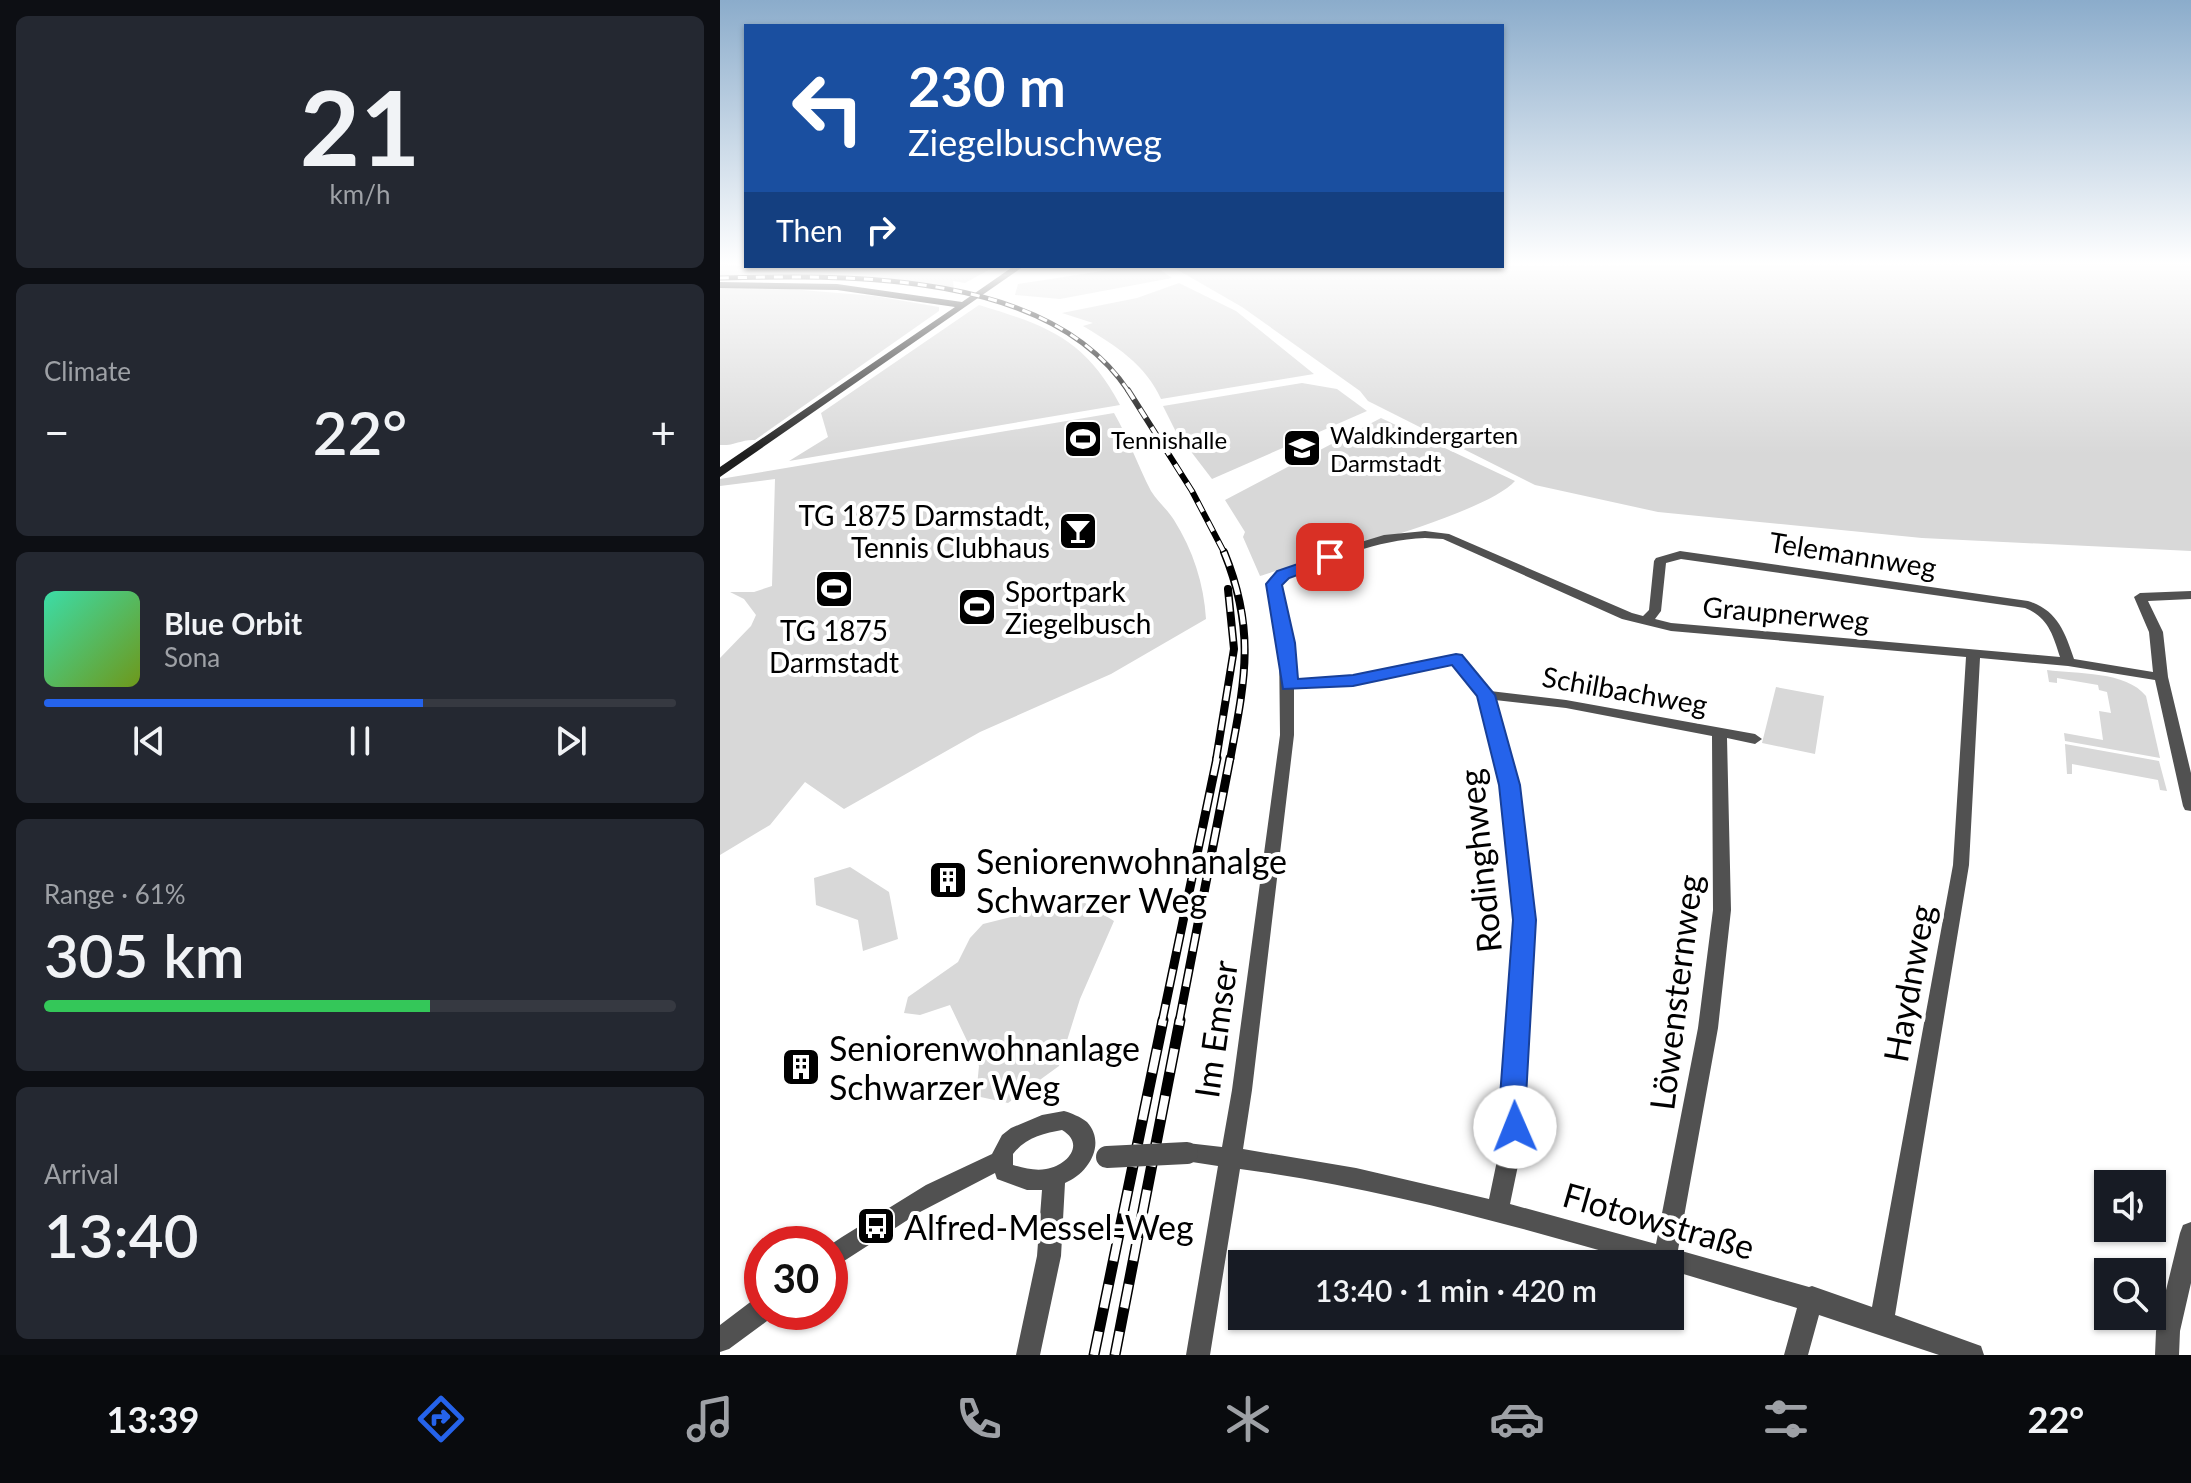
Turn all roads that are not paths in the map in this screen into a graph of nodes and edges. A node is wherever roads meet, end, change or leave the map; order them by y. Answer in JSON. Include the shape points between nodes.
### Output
{"nodes":[{"id":1,"x":929,"y":327,"type":"edge"},
{"id":2,"x":784,"y":426,"type":"junction"},
{"id":3,"x":720,"y":465,"type":"edge"},
{"id":4,"x":720,"y":473,"type":"edge"},
{"id":5,"x":1423,"y":531,"type":"joint"},
{"id":6,"x":2191,"y":595,"type":"edge"},
{"id":7,"x":1646,"y":621,"type":"junction"},
{"id":8,"x":1973,"y":654,"type":"junction"},
{"id":9,"x":2068,"y":662,"type":"junction"},
{"id":10,"x":2161,"y":677,"type":"junction"},
{"id":11,"x":1289,"y":685,"type":"junction"},
{"id":12,"x":1486,"y":695,"type":"junction"},
{"id":13,"x":1719,"y":732,"type":"junction"},
{"id":14,"x":1755,"y":739,"type":"dead end"},
{"id":15,"x":2191,"y":806,"type":"edge"},
{"id":16,"x":1084,"y":1154,"type":"junction"},
{"id":17,"x":1230,"y":1157,"type":"junction"},
{"id":18,"x":1001,"y":1160,"type":"junction"},
{"id":19,"x":1054,"y":1180,"type":"junction"},
{"id":20,"x":1498,"y":1210,"type":"junction"},
{"id":21,"x":2191,"y":1233,"type":"edge"},
{"id":22,"x":848,"y":1246,"type":"edge"},
{"id":23,"x":1640,"y":1250,"type":"edge"},
{"id":24,"x":1666,"y":1250,"type":"edge"},
{"id":25,"x":1684,"y":1262,"type":"edge"},
{"id":26,"x":1812,"y":1298,"type":"junction"},
{"id":27,"x":1882,"y":1320,"type":"junction"},
{"id":28,"x":744,"y":1322,"type":"edge"},
{"id":29,"x":720,"y":1340,"type":"edge"},
{"id":30,"x":1028,"y":1355,"type":"edge"},
{"id":31,"x":1198,"y":1355,"type":"edge"},
{"id":32,"x":1796,"y":1355,"type":"edge"},
{"id":33,"x":1972,"y":1355,"type":"edge"},
{"id":34,"x":2167,"y":1355,"type":"edge"}],
"edges":[{"from":1,"to":2,"type":"main road"},
{"from":2,"to":3,"type":"main road"},
{"from":2,"to":4,"type":"main road"},
{"from":5,"to":7,"type":"street","name":"Graupnerweg"},
{"from":5,"to":11,"type":"street","name":"Im Emser","via":[[1283,574],[1274,584]]},
{"from":6,"to":10,"type":"street","via":[[2140,597],[2156,632]]},
{"from":7,"to":8,"type":"street","name":"Graupnerweg"},
{"from":7,"to":9,"type":"street","name":"Telemannweg","via":[[1655,611],[1660,561],[1680,555],[2028,605],[2049,615]]},
{"from":8,"to":9,"type":"street","name":"Graupnerweg"},
{"from":8,"to":27,"type":"street","name":"Haydnweg","via":[[1961,865]]},
{"from":9,"to":10,"type":"street","name":"Graupnerweg"},
{"from":10,"to":15,"type":"street"},
{"from":11,"to":12,"type":"street","name":"Rodinghweg","via":[[1353,680],[1456,659]]},
{"from":11,"to":17,"type":"street","name":"Im Emser"},
{"from":12,"to":13,"type":"street","name":"Schilbachweg"},
{"from":12,"to":20,"type":"street","name":"Rodinghweg","via":[[1509,785],[1524,920],[1515,1127]]},
{"from":13,"to":14,"type":"street","name":"Schilbachweg"},
{"from":13,"to":24,"type":"street","name":"Löwensternweg","via":[[1722,910],[1706,1042]]},
{"from":16,"to":17,"type":"street","name":"Flotowstraße","bridge":true},
{"from":16,"to":18,"type":"street","via":[[1081,1130],[1064,1120],[1014,1137]]},
{"from":16,"to":19,"type":"street"},
{"from":17,"to":20,"type":"street","name":"Flotowstraße"},
{"from":17,"to":31,"type":"street","name":"Im Emser"},
{"from":18,"to":19,"type":"street","via":[[1005,1172],[1015,1178]]},
{"from":18,"to":22,"type":"street","via":[[957,1178]]},
{"from":19,"to":30,"type":"street","via":[[1049,1256]]},
{"from":20,"to":23,"type":"street","name":"Flotowstraße"},
{"from":21,"to":34,"type":"street"},
{"from":25,"to":26,"type":"street","name":"Flotowstraße"},
{"from":26,"to":27,"type":"street","name":"Flotowstraße"},
{"from":26,"to":32,"type":"street"},
{"from":27,"to":33,"type":"street","name":"Flotowstraße"},
{"from":28,"to":29,"type":"street"}]}
